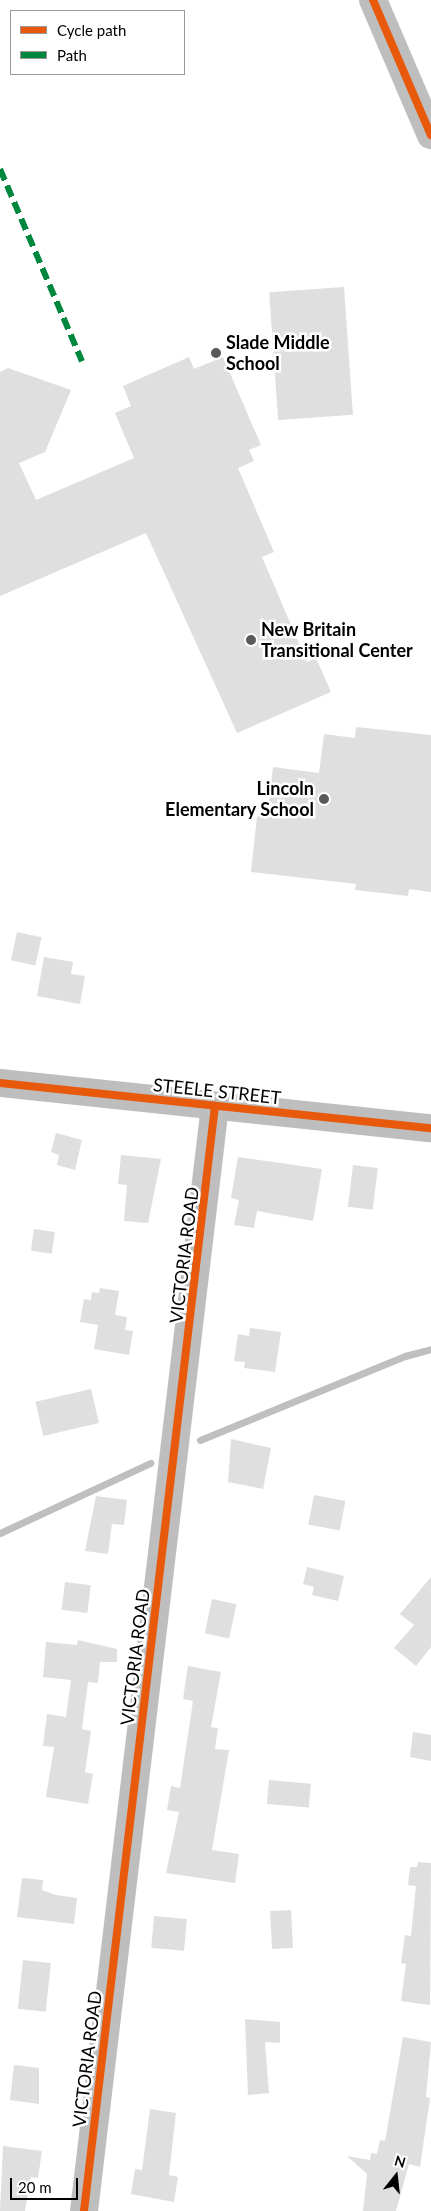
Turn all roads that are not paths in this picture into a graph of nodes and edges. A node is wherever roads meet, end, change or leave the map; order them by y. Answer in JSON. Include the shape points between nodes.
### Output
{"nodes":[{"id":1,"x":373,"y":0,"type":"edge"},
{"id":2,"x":431,"y":135,"type":"edge"},
{"id":3,"x":0,"y":1083,"type":"edge"},
{"id":4,"x":215,"y":1106,"type":"junction"},
{"id":5,"x":431,"y":1128,"type":"edge"},
{"id":6,"x":84,"y":2211,"type":"edge"}],
"edges":[{"from":1,"to":2,"type":"street"},
{"from":3,"to":4,"type":"street","name":"STEELE STREET"},
{"from":4,"to":5,"type":"street","name":"STEELE STREET"},
{"from":4,"to":6,"type":"street","name":"VICTORIA ROAD"}]}
